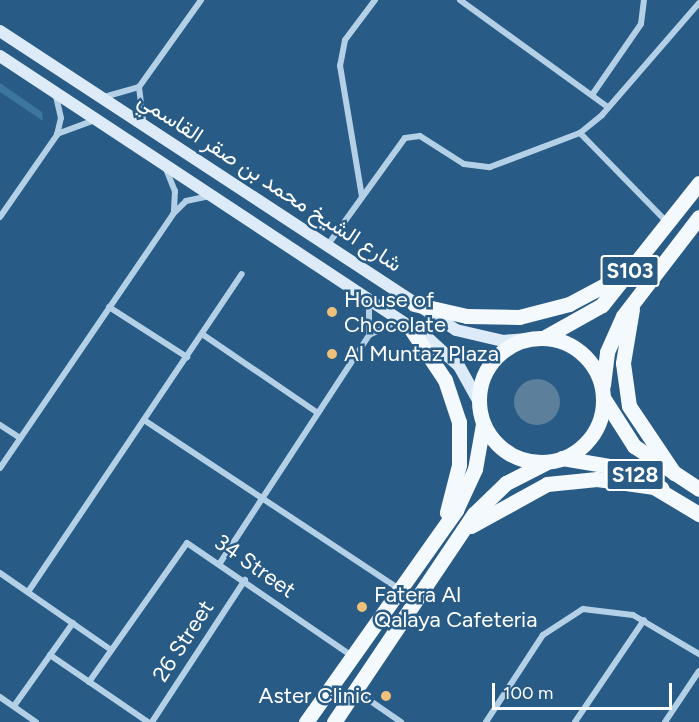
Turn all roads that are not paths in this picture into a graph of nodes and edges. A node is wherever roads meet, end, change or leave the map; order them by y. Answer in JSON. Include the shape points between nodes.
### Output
{"nodes":[{"id":1,"x":201,"y":0,"type":"edge"},
{"id":2,"x":375,"y":0,"type":"edge"},
{"id":3,"x":644,"y":0,"type":"edge"},
{"id":4,"x":465,"y":1,"type":"edge"},
{"id":5,"x":699,"y":3,"type":"edge"},
{"id":6,"x":0,"y":31,"type":"edge"},
{"id":7,"x":0,"y":56,"type":"edge"},
{"id":8,"x":139,"y":87,"type":"junction"},
{"id":9,"x":55,"y":92,"type":"junction"},
{"id":10,"x":592,"y":95,"type":"junction"},
{"id":11,"x":100,"y":97,"type":"junction"},
{"id":12,"x":608,"y":107,"type":"junction"},
{"id":13,"x":98,"y":120,"type":"junction"},
{"id":14,"x":144,"y":126,"type":"junction"},
{"id":15,"x":580,"y":133,"type":"junction"},
{"id":16,"x":57,"y":135,"type":"junction"},
{"id":17,"x":160,"y":162,"type":"junction"},
{"id":18,"x":699,"y":183,"type":"edge"},
{"id":19,"x":213,"y":196,"type":"junction"},
{"id":20,"x":362,"y":197,"type":"junction"},
{"id":21,"x":173,"y":214,"type":"junction"},
{"id":22,"x":0,"y":217,"type":"edge"},
{"id":23,"x":699,"y":217,"type":"edge"},
{"id":24,"x":668,"y":223,"type":"junction"},
{"id":25,"x":327,"y":246,"type":"junction"},
{"id":26,"x":631,"y":271,"type":"junction"},
{"id":27,"x":242,"y":274,"type":"dead end"},
{"id":28,"x":368,"y":299,"type":"junction"},
{"id":29,"x":634,"y":300,"type":"junction"},
{"id":30,"x":414,"y":304,"type":"junction"},
{"id":31,"x":109,"y":307,"type":"junction"},
{"id":32,"x":405,"y":323,"type":"junction"},
{"id":33,"x":202,"y":334,"type":"junction"},
{"id":34,"x":369,"y":335,"type":"junction"},
{"id":35,"x":544,"y":338,"type":"junction"},
{"id":36,"x":527,"y":339,"type":"junction"},
{"id":37,"x":187,"y":357,"type":"junction"},
{"id":38,"x":603,"y":394,"type":"junction"},
{"id":39,"x":478,"y":400,"type":"junction"},
{"id":40,"x":318,"y":413,"type":"junction"},
{"id":41,"x":144,"y":420,"type":"junction"},
{"id":42,"x":483,"y":424,"type":"junction"},
{"id":43,"x":0,"y":425,"type":"edge"},
{"id":44,"x":20,"y":438,"type":"junction"},
{"id":45,"x":562,"y":458,"type":"junction"},
{"id":46,"x":546,"y":462,"type":"junction"},
{"id":47,"x":0,"y":468,"type":"edge"},
{"id":48,"x":675,"y":473,"type":"junction"},
{"id":49,"x":660,"y":488,"type":"junction"},
{"id":50,"x":699,"y":489,"type":"edge"},
{"id":51,"x":263,"y":498,"type":"junction"},
{"id":52,"x":699,"y":513,"type":"edge"},
{"id":53,"x":442,"y":529,"type":"junction"},
{"id":54,"x":462,"y":533,"type":"junction"},
{"id":55,"x":220,"y":563,"type":"junction"},
{"id":56,"x":0,"y":573,"type":"edge"},
{"id":57,"x":244,"y":580,"type":"junction"},
{"id":58,"x":400,"y":589,"type":"junction"},
{"id":59,"x":28,"y":592,"type":"junction"},
{"id":60,"x":644,"y":620,"type":"junction"},
{"id":61,"x":73,"y":623,"type":"junction"},
{"id":62,"x":111,"y":650,"type":"junction"},
{"id":63,"x":699,"y":654,"type":"edge"},
{"id":64,"x":50,"y":655,"type":"junction"},
{"id":65,"x":352,"y":656,"type":"junction"},
{"id":66,"x":699,"y":671,"type":"edge"},
{"id":67,"x":89,"y":681,"type":"junction"},
{"id":68,"x":356,"y":690,"type":"junction"},
{"id":69,"x":0,"y":697,"type":"edge"},
{"id":70,"x":14,"y":706,"type":"junction"},
{"id":71,"x":36,"y":722,"type":"edge"},
{"id":72,"x":150,"y":722,"type":"edge"},
{"id":73,"x":306,"y":722,"type":"edge"},
{"id":74,"x":334,"y":722,"type":"edge"},
{"id":75,"x":401,"y":722,"type":"edge"},
{"id":76,"x":486,"y":722,"type":"edge"},
{"id":77,"x":575,"y":722,"type":"edge"},
{"id":78,"x":665,"y":722,"type":"edge"}],
"edges":[{"from":1,"to":8,"type":"street"},
{"from":2,"to":20,"type":"street","via":[[345,40],[340,66]]},
{"from":3,"to":10,"type":"street","via":[[640,24]]},
{"from":4,"to":10,"type":"street"},
{"from":5,"to":12,"type":"street"},
{"from":6,"to":11,"type":"main road","name":"شارع الشيخ محمد بن صقر القاسمي"},
{"from":7,"to":9,"type":"main road","name":"شارع الشيخ محمد بن صقر القاسمي"},
{"from":8,"to":11,"type":"street"},
{"from":8,"to":14,"type":"street"},
{"from":9,"to":13,"type":"main road","name":"شارع الشيخ محمد بن صقر القاسمي"},
{"from":9,"to":16,"type":"street","via":[[61,118]]},
{"from":10,"to":12,"type":"street"},
{"from":11,"to":14,"type":"main road","name":"شارع الشيخ محمد بن صقر القاسمي"},
{"from":12,"to":15,"type":"street"},
{"from":13,"to":16,"type":"street"},
{"from":13,"to":17,"type":"main road","name":"شارع الشيخ محمد بن صقر القاسمي"},
{"from":14,"to":25,"type":"main road","name":"شارع الشيخ محمد بن صقر القاسمي"},
{"from":15,"to":20,"type":"street","via":[[490,167],[464,164],[424,138],[410,136]]},
{"from":15,"to":24,"type":"street"},
{"from":16,"to":22,"type":"street"},
{"from":17,"to":19,"type":"main road","name":"شارع الشيخ محمد بن صقر القاسمي"},
{"from":17,"to":21,"type":"street","via":[[175,191]]},
{"from":18,"to":24,"type":"main road","number":"S103"},
{"from":19,"to":21,"type":"street","via":[[186,201]]},
{"from":19,"to":28,"type":"main road","name":"شارع الشيخ محمد بن صقر القاسمي"},
{"from":20,"to":25,"type":"street"},
{"from":21,"to":31,"type":"street"},
{"from":23,"to":29,"type":"main road"},
{"from":24,"to":26,"type":"main road","number":"S103"},
{"from":25,"to":30,"type":"main road","name":"شارع الشيخ محمد بن صقر القاسمي"},
{"from":26,"to":30,"type":"main road","via":[[569,304],[519,317],[467,316]]},
{"from":26,"to":35,"type":"main road","number":"S103","via":[[585,319]]},
{"from":27,"to":33,"type":"street"},
{"from":28,"to":32,"type":"main road","name":"شارع الشيخ محمد بن صقر القاسمي"},
{"from":28,"to":34,"type":"street"},
{"from":29,"to":38,"type":"main road","via":[[614,333]]},
{"from":29,"to":48,"type":"main road","via":[[624,385],[638,426]]},
{"from":30,"to":36,"type":"main road","name":"شارع الشيخ محمد بن صقر القاسمي","via":[[479,338]]},
{"from":31,"to":37,"type":"street"},
{"from":31,"to":44,"type":"street"},
{"from":32,"to":34,"type":"street"},
{"from":32,"to":39,"type":"main road","name":"شارع الشيخ محمد بن صقر القاسمي","via":[[459,366]]},
{"from":32,"to":53,"type":"main road","via":[[445,380],[459,422],[459,465]]},
{"from":33,"to":37,"type":"street"},
{"from":33,"to":40,"type":"street"},
{"from":34,"to":40,"type":"street"},
{"from":35,"to":36,"type":"main road"},
{"from":35,"to":38,"type":"main road","via":[[569,345],[589,360]]},
{"from":36,"to":39,"type":"main road","via":[[493,361]]},
{"from":37,"to":41,"type":"street"},
{"from":38,"to":45,"type":"main road","via":[[592,434]]},
{"from":38,"to":48,"type":"main road","number":"S128","via":[[621,432]]},
{"from":39,"to":42,"type":"main road"},
{"from":40,"to":51,"type":"street"},
{"from":41,"to":51,"type":"street"},
{"from":41,"to":59,"type":"street"},
{"from":42,"to":46,"type":"main road","via":[[502,448]]},
{"from":42,"to":53,"type":"main road","via":[[471,480]]},
{"from":43,"to":44,"type":"street"},
{"from":44,"to":47,"type":"street"},
{"from":45,"to":46,"type":"main road"},
{"from":45,"to":49,"type":"main road","number":"S128","via":[[603,462]]},
{"from":46,"to":54,"type":"main road","via":[[498,490]]},
{"from":48,"to":50,"type":"main road","number":"S128"},
{"from":49,"to":52,"type":"main road","number":"S128"},
{"from":49,"to":54,"type":"main road","via":[[597,479],[547,484],[521,494]]},
{"from":51,"to":55,"type":"street"},
{"from":51,"to":58,"type":"street"},
{"from":53,"to":58,"type":"main road"},
{"from":54,"to":68,"type":"main road"},
{"from":55,"to":57,"type":"street","name":"34 Street"},
{"from":55,"to":62,"type":"street","name":"34 Street","via":[[191,543],[184,544]]},
{"from":56,"to":59,"type":"street"},
{"from":57,"to":65,"type":"street","name":"34 Street"},
{"from":57,"to":72,"type":"street","name":"26 Street"},
{"from":58,"to":65,"type":"main road"},
{"from":59,"to":61,"type":"street"},
{"from":60,"to":63,"type":"street"},
{"from":60,"to":76,"type":"street","via":[[599,607],[554,624]]},
{"from":60,"to":77,"type":"street"},
{"from":61,"to":62,"type":"street"},
{"from":61,"to":64,"type":"street"},
{"from":62,"to":67,"type":"street","name":"34 Street"},
{"from":64,"to":67,"type":"street","name":"26 Street"},
{"from":64,"to":70,"type":"street"},
{"from":65,"to":73,"type":"main road"},
{"from":66,"to":78,"type":"street"},
{"from":67,"to":72,"type":"street","name":"26 Street"},
{"from":68,"to":74,"type":"main road"},
{"from":68,"to":75,"type":"street"},
{"from":69,"to":70,"type":"street"},
{"from":70,"to":71,"type":"street"}]}
